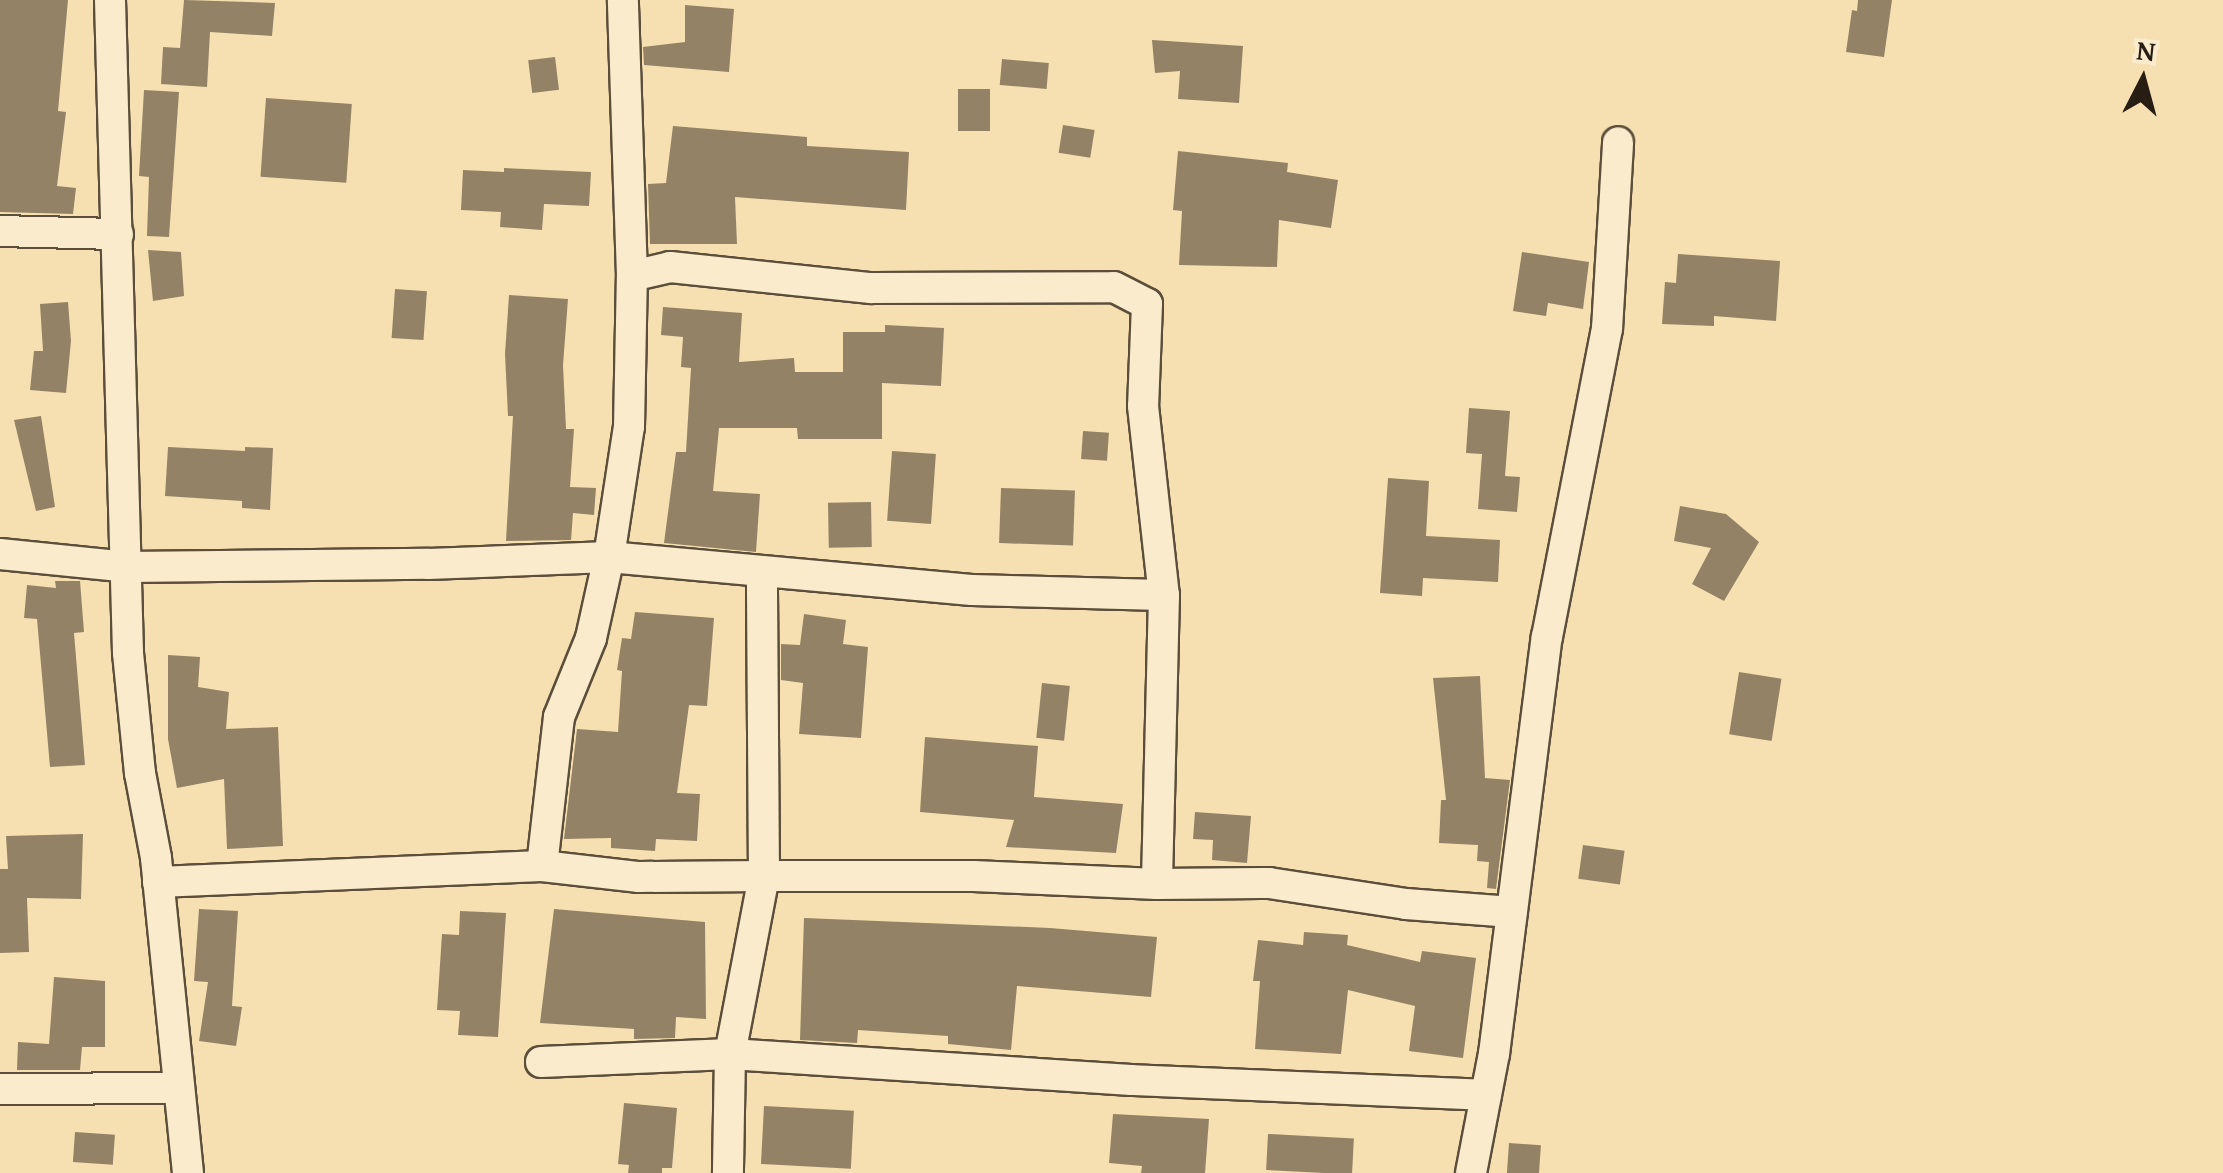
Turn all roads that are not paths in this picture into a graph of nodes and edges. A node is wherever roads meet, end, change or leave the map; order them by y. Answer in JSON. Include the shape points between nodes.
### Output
{"nodes":[{"id":1,"x":110,"y":0,"type":"edge"},
{"id":2,"x":624,"y":0,"type":"edge"},
{"id":3,"x":1618,"y":142,"type":"dead end"},
{"id":4,"x":0,"y":230,"type":"edge"},
{"id":5,"x":118,"y":234,"type":"junction"},
{"id":6,"x":632,"y":276,"type":"junction"},
{"id":7,"x":0,"y":554,"type":"edge"},
{"id":8,"x":609,"y":557,"type":"junction"},
{"id":9,"x":127,"y":567,"type":"junction"},
{"id":10,"x":762,"y":571,"type":"junction"},
{"id":11,"x":1164,"y":596,"type":"junction"},
{"id":12,"x":542,"y":866,"type":"junction"},
{"id":13,"x":764,"y":876,"type":"junction"},
{"id":14,"x":158,"y":882,"type":"junction"},
{"id":15,"x":1158,"y":884,"type":"junction"},
{"id":16,"x":1512,"y":912,"type":"junction"},
{"id":17,"x":730,"y":1054,"type":"junction"},
{"id":18,"x":541,"y":1062,"type":"dead end"},
{"id":19,"x":179,"y":1088,"type":"junction"},
{"id":20,"x":0,"y":1089,"type":"edge"},
{"id":21,"x":1486,"y":1095,"type":"junction"},
{"id":22,"x":188,"y":1173,"type":"edge"},
{"id":23,"x":728,"y":1173,"type":"edge"},
{"id":24,"x":1471,"y":1173,"type":"edge"}],
"edges":[{"from":1,"to":5,"type":"street"},
{"from":2,"to":6,"type":"street"},
{"from":3,"to":16,"type":"street","via":[[1607,328],[1547,637]]},
{"from":4,"to":5,"type":"street"},
{"from":5,"to":9,"type":"street"},
{"from":6,"to":8,"type":"street","via":[[630,427]]},
{"from":6,"to":11,"type":"street","via":[[670,267],[870,288],[1114,286],[1147,304],[1143,406]]},
{"from":7,"to":9,"type":"street"},
{"from":8,"to":9,"type":"street"},
{"from":8,"to":10,"type":"street"},
{"from":8,"to":12,"type":"street","via":[[591,638],[559,717]]},
{"from":9,"to":14,"type":"street","via":[[133,704]]},
{"from":10,"to":11,"type":"street","via":[[972,590]]},
{"from":10,"to":13,"type":"street"},
{"from":11,"to":15,"type":"street"},
{"from":12,"to":13,"type":"street","via":[[639,877]]},
{"from":12,"to":14,"type":"street"},
{"from":13,"to":15,"type":"street"},
{"from":13,"to":17,"type":"street"},
{"from":14,"to":19,"type":"street"},
{"from":15,"to":16,"type":"street","via":[[1269,883]]},
{"from":16,"to":21,"type":"street"},
{"from":17,"to":18,"type":"street"},
{"from":17,"to":21,"type":"street"},
{"from":17,"to":23,"type":"street"},
{"from":19,"to":20,"type":"street"},
{"from":19,"to":22,"type":"street"},
{"from":21,"to":24,"type":"street"}]}
